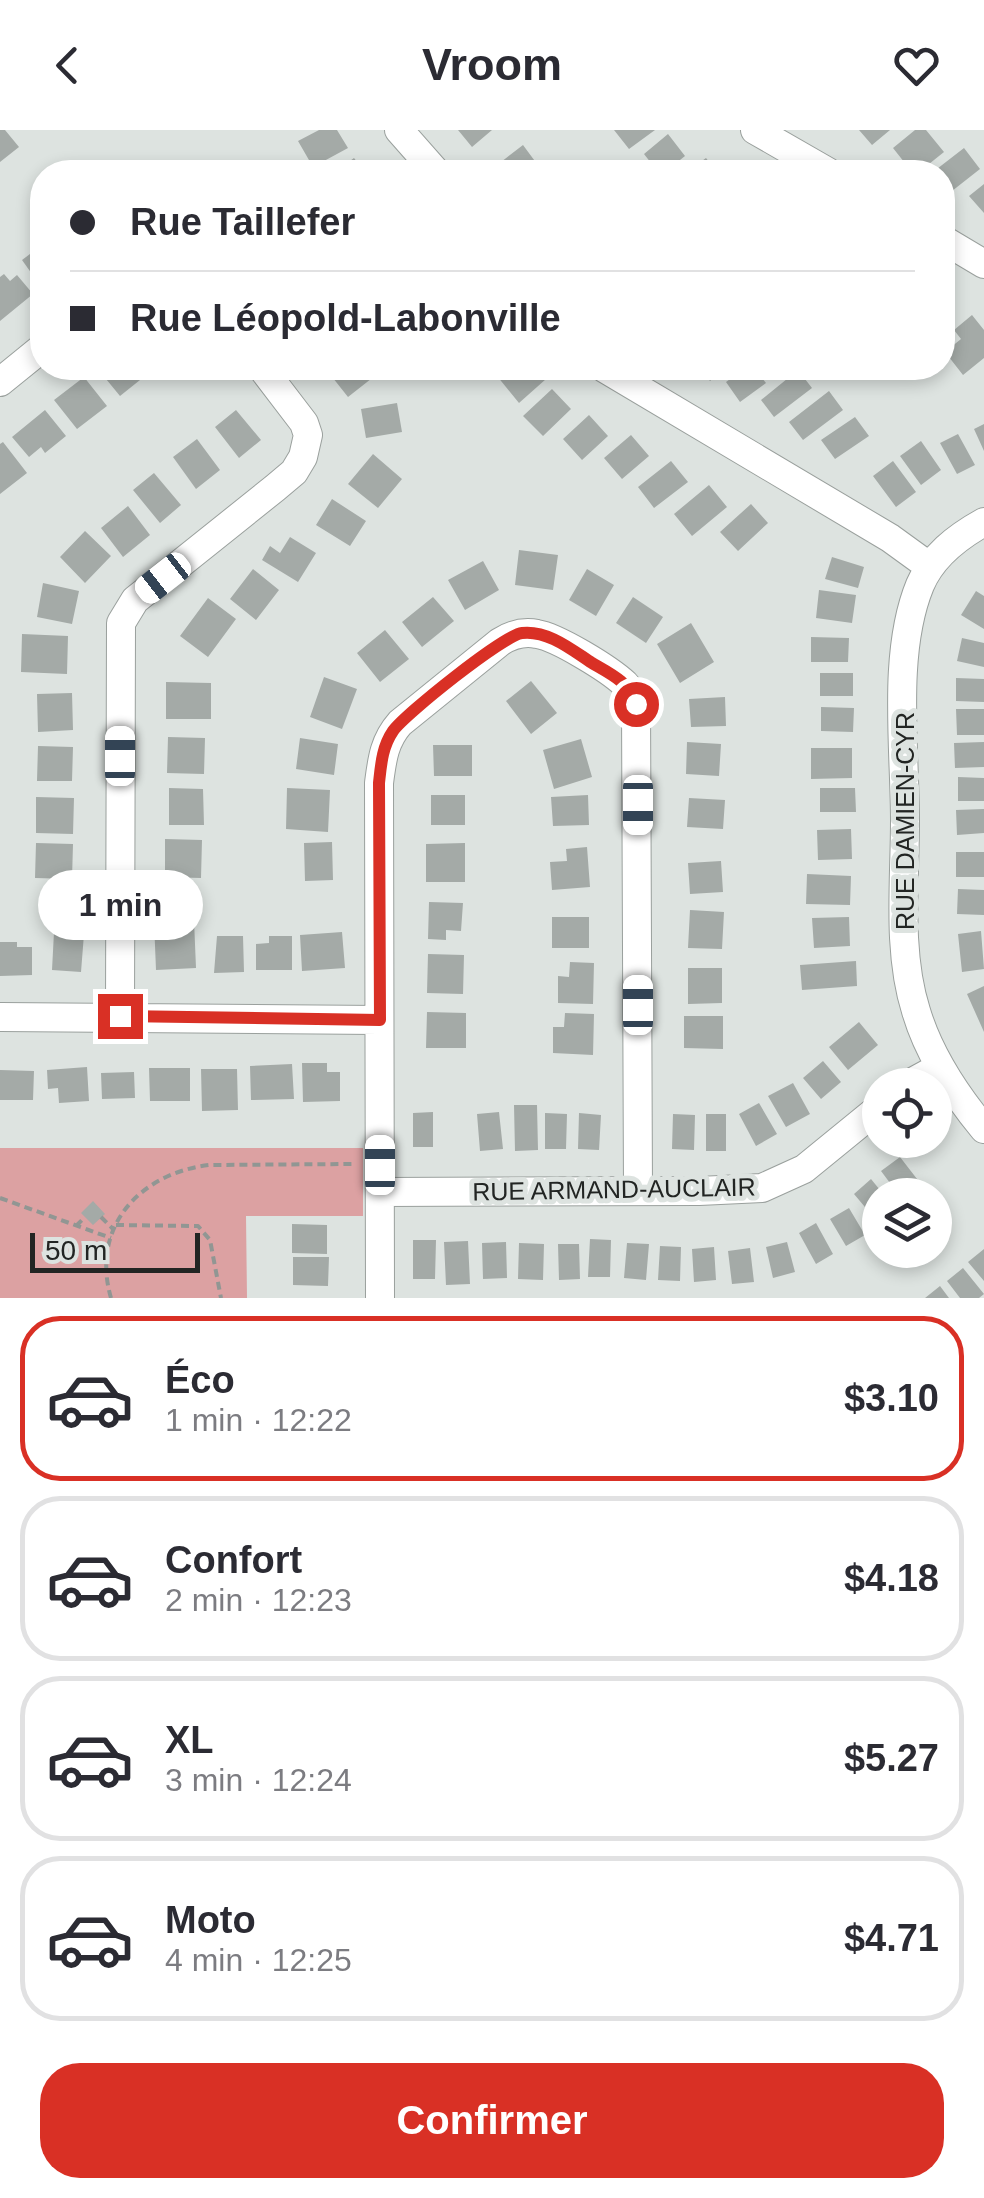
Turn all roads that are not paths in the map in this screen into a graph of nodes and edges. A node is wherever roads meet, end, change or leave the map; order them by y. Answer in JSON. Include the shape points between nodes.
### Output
{"nodes":[{"id":1,"x":400,"y":130,"type":"edge"},
{"id":2,"x":755,"y":130,"type":"edge"},
{"id":3,"x":426,"y":160,"type":"edge"},
{"id":4,"x":807,"y":160,"type":"edge"},
{"id":5,"x":955,"y":247,"type":"edge"},
{"id":6,"x":984,"y":264,"type":"edge"},
{"id":7,"x":30,"y":358,"type":"edge"},
{"id":8,"x":271,"y":380,"type":"edge"},
{"id":9,"x":624,"y":380,"type":"edge"},
{"id":10,"x":0,"y":382,"type":"edge"},
{"id":11,"x":984,"y":522,"type":"edge"},
{"id":12,"x":930,"y":567,"type":"junction"},
{"id":13,"x":120,"y":1016,"type":"junction"},
{"id":14,"x":0,"y":1017,"type":"edge"},
{"id":15,"x":380,"y":1020,"type":"junction"},
{"id":16,"x":940,"y":1067,"type":"joint"},
{"id":17,"x":862,"y":1121,"type":"edge"},
{"id":18,"x":984,"y":1129,"type":"edge"},
{"id":19,"x":638,"y":1190,"type":"junction"},
{"id":20,"x":380,"y":1192,"type":"junction"},
{"id":21,"x":380,"y":1298,"type":"edge"}],
"edges":[{"from":1,"to":3,"type":"street"},
{"from":2,"to":4,"type":"street"},
{"from":5,"to":6,"type":"street"},
{"from":7,"to":10,"type":"street"},
{"from":8,"to":13,"type":"street","via":[[304,422],[307,443],[298,466],[135,600],[121,623]]},
{"from":9,"to":12,"type":"street"},
{"from":11,"to":12,"type":"street","name":"RUE DAMIEN-CYR"},
{"from":12,"to":16,"type":"street","name":"RUE DAMIEN-CYR","via":[[914,601],[905,651],[906,944],[913,1001]]},
{"from":13,"to":14,"type":"street"},
{"from":13,"to":15,"type":"street"},
{"from":15,"to":19,"type":"street","via":[[379,783],[389,738],[508,637],[544,635],[619,680],[636,704]]},
{"from":15,"to":20,"type":"street"},
{"from":16,"to":18,"type":"street","name":"RUE DAMIEN-CYR"},
{"from":17,"to":19,"type":"street","name":"RUE ARMAND-AUCLAIR","via":[[804,1169],[774,1184]]},
{"from":19,"to":20,"type":"street","name":"RUE ARMAND-AUCLAIR"},
{"from":20,"to":21,"type":"street"}]}
